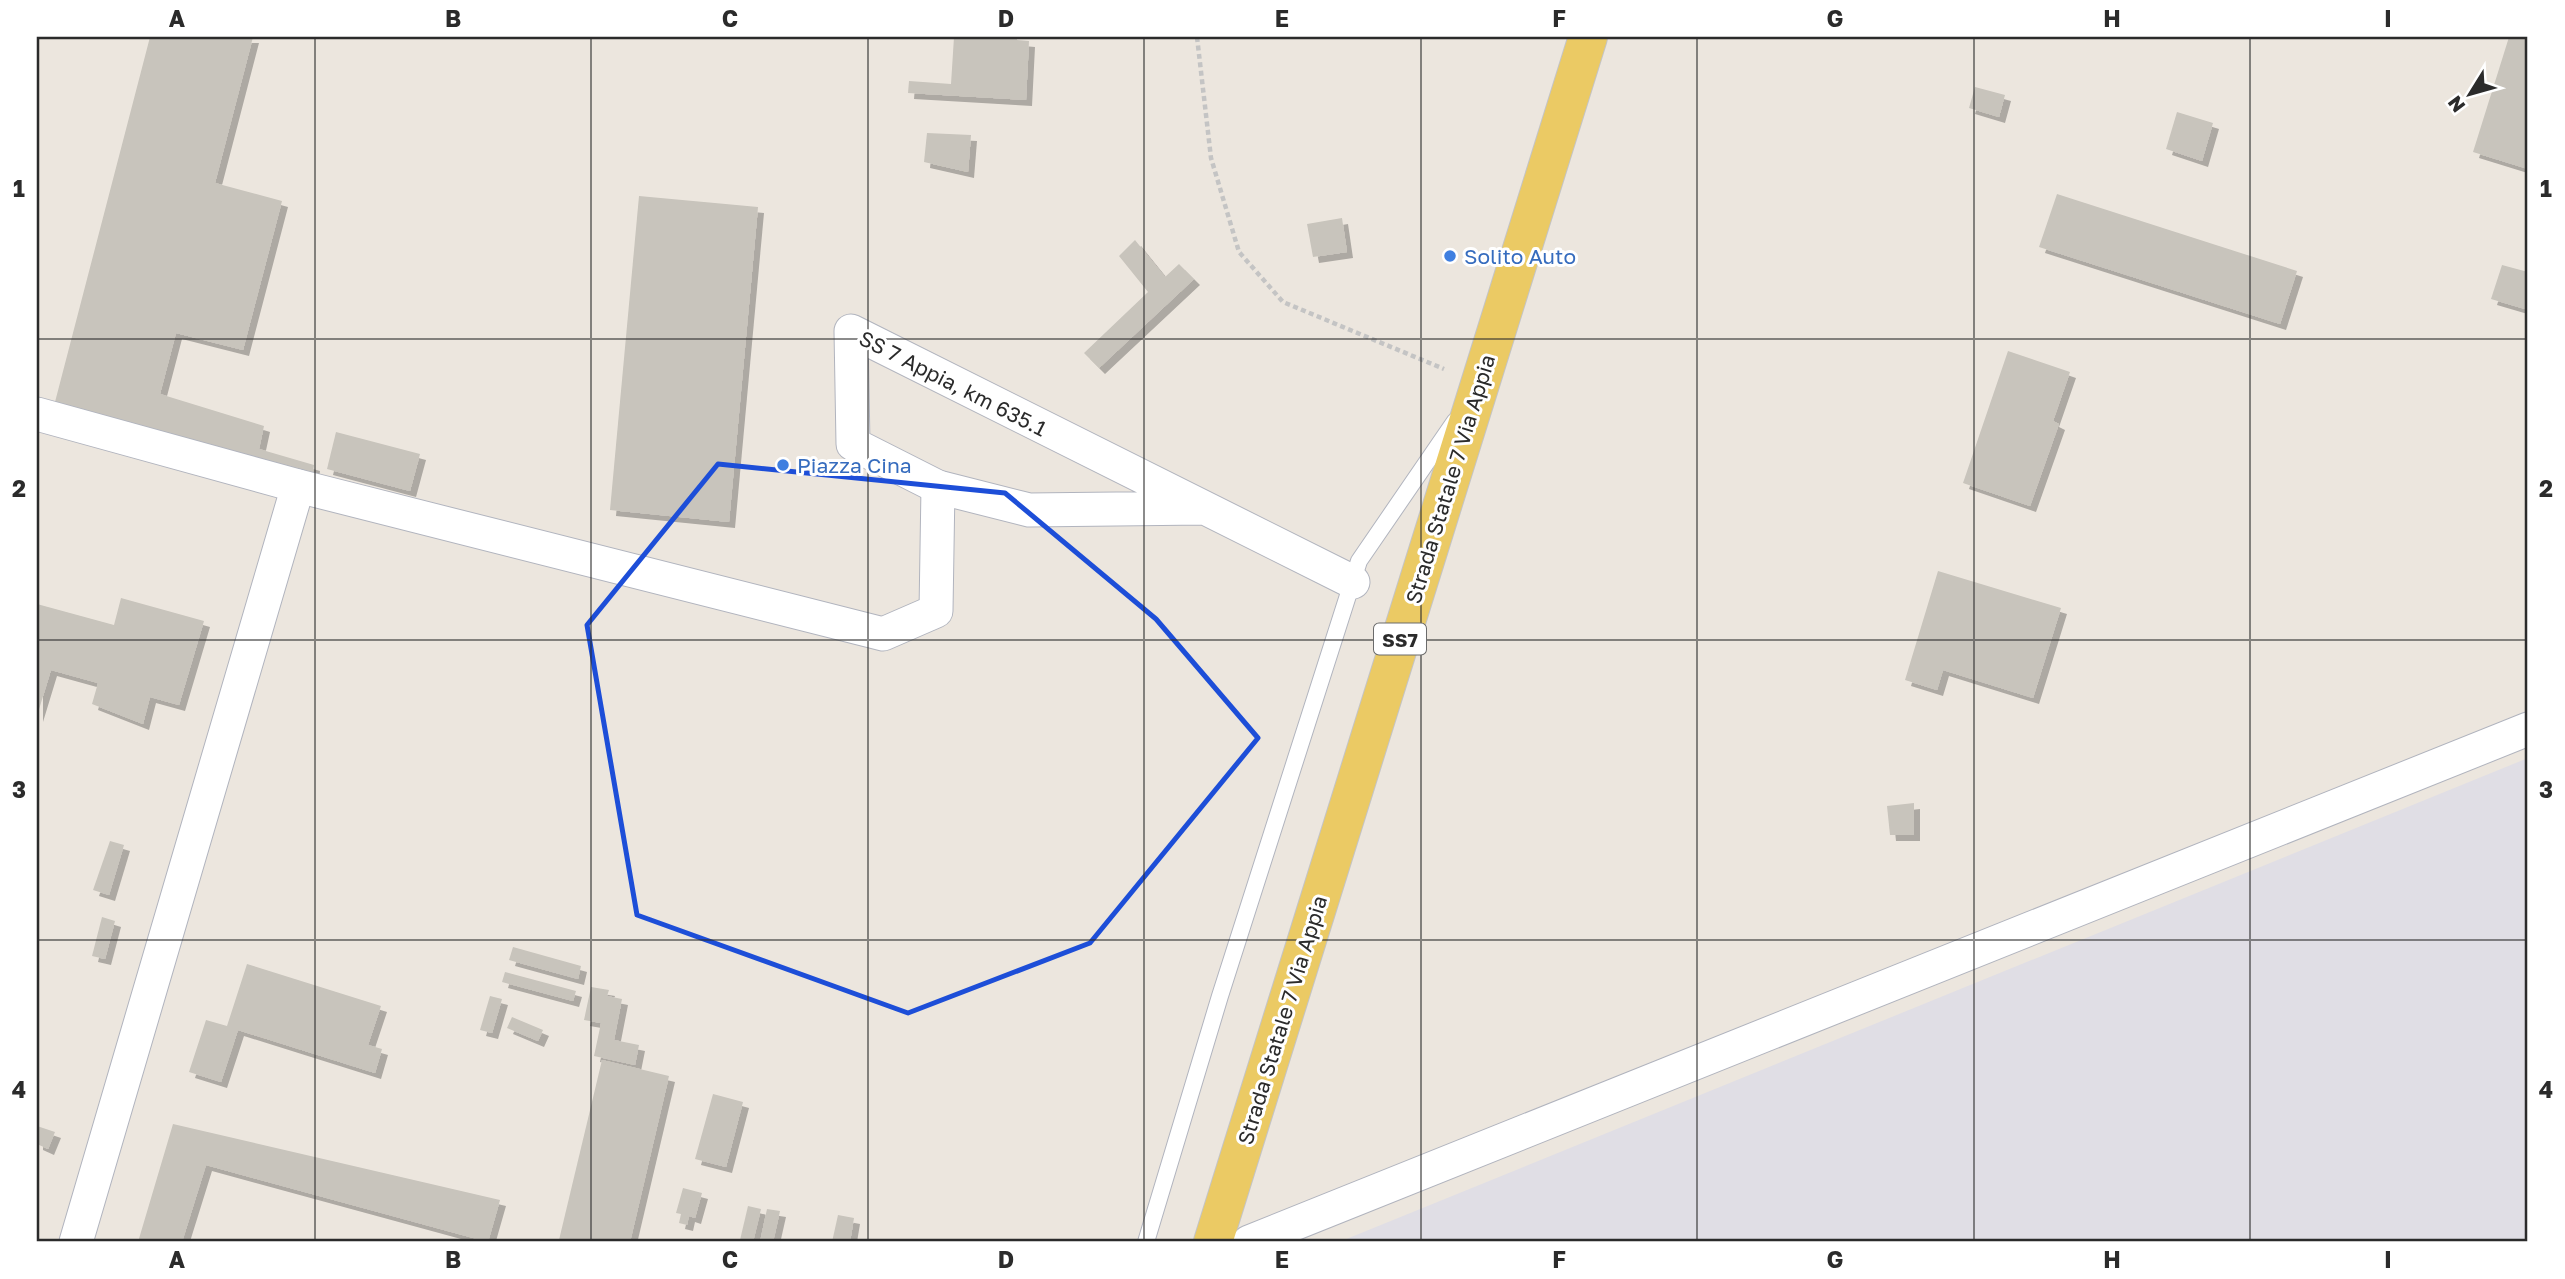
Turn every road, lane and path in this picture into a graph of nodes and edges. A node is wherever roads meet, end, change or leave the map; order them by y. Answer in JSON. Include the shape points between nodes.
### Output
{"nodes":[{"id":1,"x":1197,"y":37,"type":"edge"},
{"id":2,"x":1588,"y":37,"type":"edge"},
{"id":3,"x":1480,"y":384,"type":"junction"},
{"id":4,"x":37,"y":414,"type":"edge"},
{"id":5,"x":298,"y":486,"type":"junction"},
{"id":6,"x":938,"y":487,"type":"junction"},
{"id":7,"x":1204,"y":508,"type":"junction"},
{"id":8,"x":1353,"y":582,"type":"junction"},
{"id":9,"x":2528,"y":729,"type":"edge"},
{"id":10,"x":76,"y":1242,"type":"edge"},
{"id":11,"x":1146,"y":1242,"type":"edge"},
{"id":12,"x":1213,"y":1242,"type":"edge"},
{"id":13,"x":1249,"y":1242,"type":"edge"}],
"edges":[{"from":1,"to":3,"type":"path","via":[[1211,158],[1239,251],[1283,302]]},
{"from":2,"to":3,"type":"main road","name":"Strada Statale 7 Via Appia","number":"SS7"},
{"from":3,"to":8,"type":"lane","via":[[1359,561]]},
{"from":3,"to":12,"type":"main road","name":"Strada Statale 7 Via Appia","number":"SS7"},
{"from":4,"to":5,"type":"street"},
{"from":5,"to":6,"type":"street","via":[[883,634],[936,611]]},
{"from":5,"to":10,"type":"street"},
{"from":6,"to":7,"type":"street","name":"SS 7 Appia, km 635.1","via":[[1030,510]]},
{"from":6,"to":7,"type":"street","name":"SS 7 Appia, km 635.1","via":[[853,444],[851,331]]},
{"from":7,"to":8,"type":"street","name":"SS 7 Appia, km 635.1"},
{"from":8,"to":11,"type":"lane"},
{"from":9,"to":13,"type":"street"}]}
